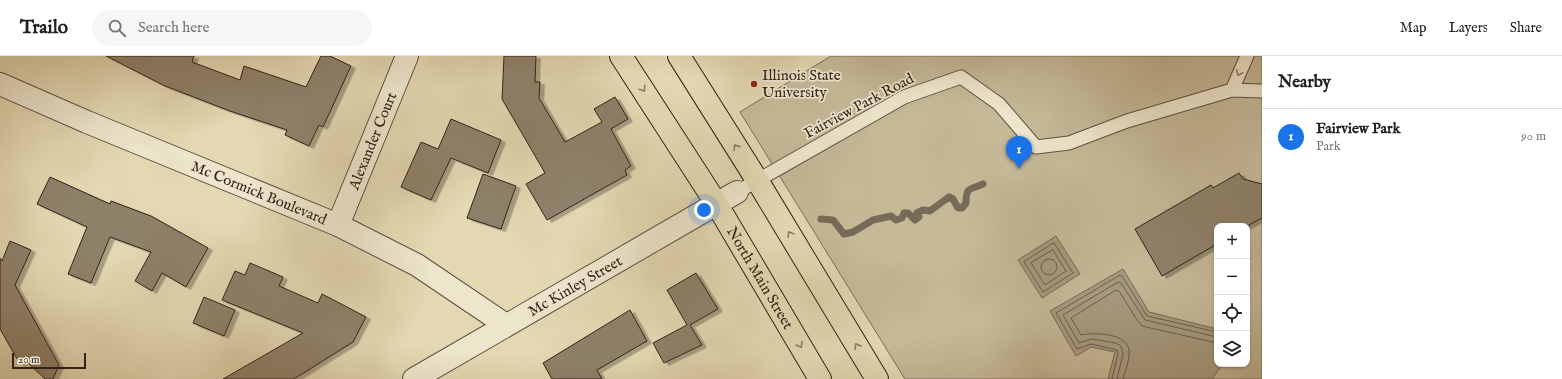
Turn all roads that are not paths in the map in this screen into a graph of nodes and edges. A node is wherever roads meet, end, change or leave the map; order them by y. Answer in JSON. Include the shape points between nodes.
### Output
{"nodes":[{"id":1,"x":407,"y":56,"type":"edge"},
{"id":2,"x":622,"y":56,"type":"edge"},
{"id":3,"x":679,"y":56,"type":"edge"},
{"id":4,"x":1247,"y":56,"type":"edge"},
{"id":5,"x":0,"y":84,"type":"edge"},
{"id":6,"x":1232,"y":90,"type":"junction"},
{"id":7,"x":1262,"y":91,"type":"edge"},
{"id":8,"x":757,"y":180,"type":"junction"},
{"id":9,"x":737,"y":192,"type":"joint"},
{"id":10,"x":716,"y":203,"type":"junction"},
{"id":11,"x":338,"y":225,"type":"junction"},
{"id":12,"x":506,"y":325,"type":"junction"},
{"id":13,"x":414,"y":379,"type":"edge"},
{"id":14,"x":820,"y":379,"type":"edge"},
{"id":15,"x":877,"y":379,"type":"edge"}],
"edges":[{"from":1,"to":11,"type":"street","name":"Alexander Court"},
{"from":2,"to":10,"type":"main road","name":"North Main Street","one_way":true},
{"from":8,"to":3,"type":"main road","one_way":true},
{"from":4,"to":6,"type":"lane","one_way":true},
{"from":5,"to":11,"type":"street","name":"Mc Cormick Boulevard"},
{"from":6,"to":7,"type":"lane","name":"Fairview Park Road"},
{"from":6,"to":8,"type":"lane","name":"Fairview Park Road","via":[[1127,121],[1069,143],[1036,147],[999,104],[961,77],[904,97]]},
{"from":8,"to":9,"type":"lane","name":"Fairview Park Road"},
{"from":15,"to":8,"type":"main road","one_way":true},
{"from":9,"to":10,"type":"street","name":"Mc Kinley Street"},
{"from":10,"to":12,"type":"street","name":"Mc Kinley Street"},
{"from":10,"to":14,"type":"main road","name":"North Main Street","one_way":true},
{"from":11,"to":12,"type":"street","name":"Mc Cormick Boulevard","via":[[417,265]]},
{"from":12,"to":13,"type":"street","name":"Mc Kinley Street"}]}
